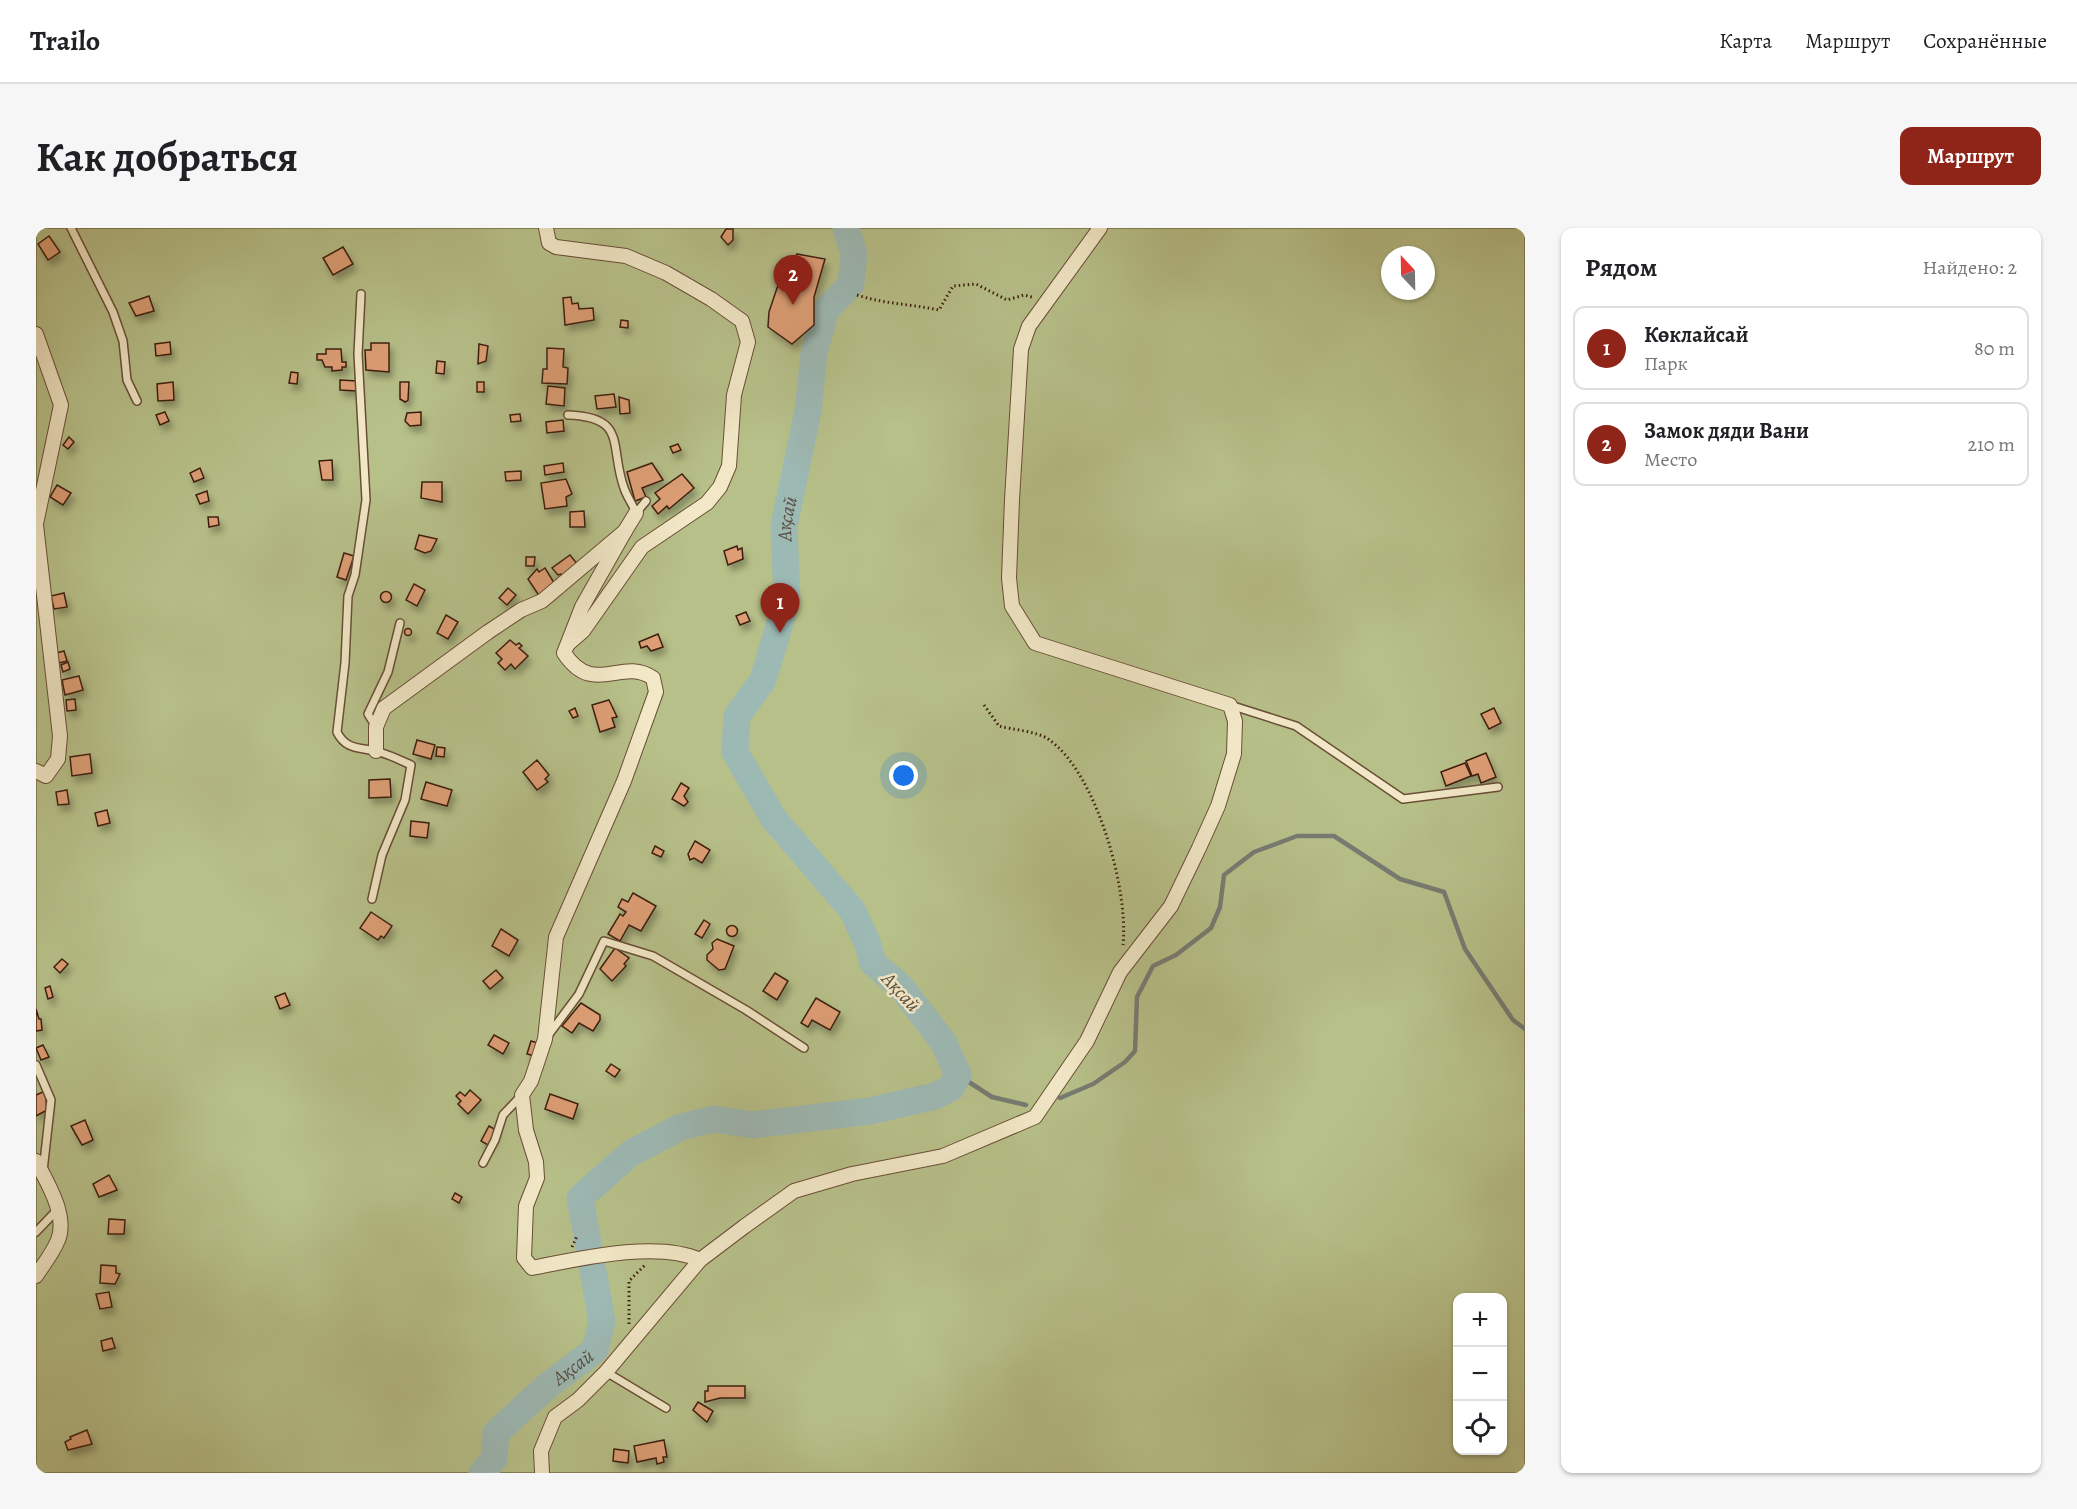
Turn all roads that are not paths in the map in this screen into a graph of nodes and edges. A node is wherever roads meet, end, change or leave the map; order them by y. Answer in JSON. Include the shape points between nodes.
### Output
{"nodes":[{"id":1,"x":71,"y":228,"type":"edge"},
{"id":2,"x":546,"y":228,"type":"edge"},
{"id":3,"x":1100,"y":228,"type":"edge"},
{"id":4,"x":361,"y":294,"type":"dead end"},
{"id":5,"x":36,"y":334,"type":"edge"},
{"id":6,"x":137,"y":401,"type":"dead end"},
{"id":7,"x":568,"y":415,"type":"dead end"},
{"id":8,"x":646,"y":501,"type":"dead end"},
{"id":9,"x":636,"y":513,"type":"junction"},
{"id":10,"x":36,"y":524,"type":"edge"},
{"id":11,"x":625,"y":531,"type":"junction"},
{"id":12,"x":400,"y":623,"type":"dead end"},
{"id":13,"x":566,"y":645,"type":"junction"},
{"id":14,"x":1230,"y":705,"type":"junction"},
{"id":15,"x":376,"y":727,"type":"junction"},
{"id":16,"x":376,"y":751,"type":"junction"},
{"id":17,"x":36,"y":771,"type":"edge"},
{"id":18,"x":1498,"y":788,"type":"dead end"},
{"id":19,"x":372,"y":899,"type":"dead end"},
{"id":20,"x":546,"y":1039,"type":"junction"},
{"id":21,"x":804,"y":1048,"type":"dead end"},
{"id":22,"x":36,"y":1065,"type":"edge"},
{"id":23,"x":522,"y":1095,"type":"junction"},
{"id":24,"x":483,"y":1162,"type":"dead end"},
{"id":25,"x":39,"y":1167,"type":"edge"},
{"id":26,"x":57,"y":1210,"type":"junction"},
{"id":27,"x":36,"y":1233,"type":"edge"},
{"id":28,"x":700,"y":1260,"type":"junction"},
{"id":29,"x":36,"y":1276,"type":"edge"},
{"id":30,"x":606,"y":1372,"type":"junction"},
{"id":31,"x":666,"y":1408,"type":"dead end"},
{"id":32,"x":542,"y":1473,"type":"edge"}],
"edges":[{"from":1,"to":6,"type":"lane","via":[[113,312],[123,341],[127,380]]},
{"from":2,"to":13,"type":"street","via":[[549,243],[556,246],[626,256],[711,298],[742,321],[748,342],[734,395],[729,466],[720,487],[708,503],[642,547],[583,631]]},
{"from":3,"to":14,"type":"street","via":[[1029,326],[1021,349],[1011,500],[1012,606],[1035,643]]},
{"from":4,"to":16,"type":"lane","via":[[358,354],[366,500],[355,576],[348,596],[337,732],[341,741],[350,746]]},
{"from":5,"to":10,"type":"street","via":[[61,405]]},
{"from":7,"to":9,"type":"lane","via":[[598,418],[609,427],[624,489]]},
{"from":8,"to":9,"type":"lane"},
{"from":9,"to":11,"type":"street"},
{"from":10,"to":17,"type":"street","via":[[60,736],[58,759],[46,776]]},
{"from":11,"to":13,"type":"street","via":[[582,607]]},
{"from":11,"to":15,"type":"street","via":[[542,601],[497,626],[396,698],[384,708]]},
{"from":12,"to":15,"type":"lane","via":[[388,672],[368,714]]},
{"from":13,"to":20,"type":"street","via":[[564,653],[572,665],[591,676],[645,673],[654,678],[656,692],[624,781],[556,936]]},
{"from":14,"to":18,"type":"lane","via":[[1296,726],[1403,799]]},
{"from":14,"to":28,"type":"street","via":[[1236,721],[1234,754],[1218,806],[1171,906],[1120,972],[1087,1041],[1035,1118],[943,1156],[852,1174],[794,1191]]},
{"from":15,"to":16,"type":"street"},
{"from":16,"to":19,"type":"lane","via":[[411,765],[405,800],[382,855]]},
{"from":20,"to":21,"type":"lane","via":[[579,994],[604,941],[654,956]]},
{"from":20,"to":23,"type":"street"},
{"from":22,"to":25,"type":"lane","via":[[51,1100],[47,1152]]},
{"from":23,"to":24,"type":"lane","via":[[503,1115]]},
{"from":23,"to":28,"type":"street","via":[[537,1178],[526,1206],[524,1258],[532,1268],[658,1250],[685,1253]]},
{"from":25,"to":26,"type":"street"},
{"from":26,"to":27,"type":"lane"},
{"from":26,"to":29,"type":"street","via":[[61,1225],[58,1240]]},
{"from":28,"to":30,"type":"street"},
{"from":30,"to":31,"type":"lane"},
{"from":30,"to":32,"type":"street","via":[[555,1417],[541,1451]]}]}
